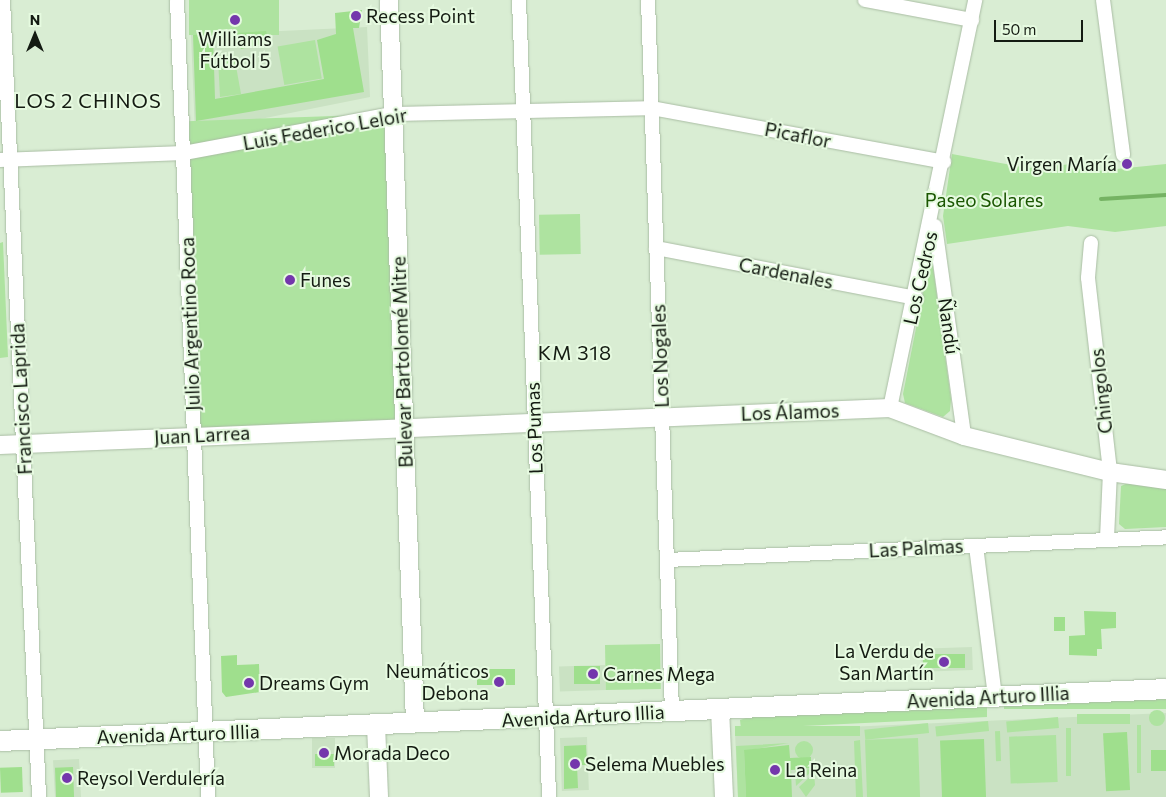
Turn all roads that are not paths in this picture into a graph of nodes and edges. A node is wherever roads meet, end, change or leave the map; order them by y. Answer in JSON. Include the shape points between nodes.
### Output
{"nodes":[{"id":1,"x":3,"y":0,"type":"edge"},
{"id":2,"x":177,"y":0,"type":"edge"},
{"id":3,"x":390,"y":0,"type":"edge"},
{"id":4,"x":519,"y":0,"type":"edge"},
{"id":5,"x":648,"y":0,"type":"edge"},
{"id":6,"x":865,"y":0,"type":"edge"},
{"id":7,"x":976,"y":0,"type":"edge"},
{"id":8,"x":1103,"y":0,"type":"edge"},
{"id":9,"x":972,"y":20,"type":"junction"},
{"id":10,"x":651,"y":108,"type":"junction"},
{"id":11,"x":523,"y":111,"type":"junction"},
{"id":12,"x":392,"y":114,"type":"junction"},
{"id":13,"x":184,"y":153,"type":"junction"},
{"id":14,"x":1123,"y":155,"type":"dead end"},
{"id":15,"x":4,"y":160,"type":"edge"},
{"id":16,"x":944,"y":162,"type":"junction"},
{"id":17,"x":934,"y":216,"type":"junction"},
{"id":18,"x":1091,"y":243,"type":"dead end"},
{"id":19,"x":656,"y":248,"type":"junction"},
{"id":20,"x":916,"y":298,"type":"junction"},
{"id":21,"x":890,"y":408,"type":"junction"},
{"id":22,"x":662,"y":417,"type":"junction"},
{"id":23,"x":534,"y":422,"type":"junction"},
{"id":24,"x":404,"y":427,"type":"junction"},
{"id":25,"x":195,"y":436,"type":"junction"},
{"id":26,"x":964,"y":436,"type":"junction"},
{"id":27,"x":23,"y":444,"type":"junction"},
{"id":28,"x":0,"y":445,"type":"edge"},
{"id":29,"x":1110,"y":472,"type":"junction"},
{"id":30,"x":1166,"y":480,"type":"edge"},
{"id":31,"x":1166,"y":537,"type":"edge"},
{"id":32,"x":1107,"y":539,"type":"junction"},
{"id":33,"x":976,"y":546,"type":"junction"},
{"id":34,"x":667,"y":560,"type":"junction"},
{"id":35,"x":1166,"y":689,"type":"edge"},
{"id":36,"x":995,"y":696,"type":"junction"},
{"id":37,"x":720,"y":709,"type":"junction"},
{"id":38,"x":672,"y":711,"type":"junction"},
{"id":39,"x":545,"y":717,"type":"junction"},
{"id":40,"x":415,"y":723,"type":"junction"},
{"id":41,"x":376,"y":725,"type":"junction"},
{"id":42,"x":205,"y":733,"type":"junction"},
{"id":43,"x":37,"y":740,"type":"junction"},
{"id":44,"x":0,"y":742,"type":"edge"},
{"id":45,"x":40,"y":797,"type":"edge"},
{"id":46,"x":208,"y":797,"type":"edge"},
{"id":47,"x":379,"y":797,"type":"edge"},
{"id":48,"x":548,"y":797,"type":"edge"},
{"id":49,"x":724,"y":797,"type":"edge"}],
"edges":[{"from":1,"to":15,"type":"street","name":"Francisco Laprida"},
{"from":2,"to":13,"type":"street","name":"Julio Argentino Roca"},
{"from":3,"to":12,"type":"street","name":"Bulevar Bartolomé Mitre"},
{"from":4,"to":11,"type":"street","name":"Los Pumas"},
{"from":5,"to":10,"type":"street","name":"Los Nogales"},
{"from":6,"to":9,"type":"street"},
{"from":7,"to":9,"type":"street","name":"Los Cedros"},
{"from":8,"to":14,"type":"street"},
{"from":9,"to":16,"type":"street","name":"Los Cedros"},
{"from":10,"to":11,"type":"street","name":"Luis Federico Leloir"},
{"from":10,"to":16,"type":"street","name":"Picaflor"},
{"from":10,"to":19,"type":"street","name":"Los Nogales"},
{"from":11,"to":12,"type":"street","name":"Luis Federico Leloir"},
{"from":11,"to":23,"type":"street","name":"Los Pumas"},
{"from":12,"to":13,"type":"street","name":"Luis Federico Leloir"},
{"from":12,"to":24,"type":"street","name":"Bulevar Bartolomé Mitre"},
{"from":13,"to":15,"type":"street","name":"Luis Federico Leloir"},
{"from":13,"to":25,"type":"street","name":"Julio Argentino Roca"},
{"from":15,"to":27,"type":"street","name":"Francisco Laprida"},
{"from":16,"to":17,"type":"street","name":"Los Cedros"},
{"from":17,"to":20,"type":"street","name":"Los Cedros"},
{"from":17,"to":26,"type":"street","name":"Ñandú"},
{"from":18,"to":29,"type":"street","name":"Chingolos","via":[[1088,278]]},
{"from":19,"to":20,"type":"street","name":"Cardenales"},
{"from":19,"to":22,"type":"street","name":"Los Nogales"},
{"from":20,"to":21,"type":"street","name":"Los Cedros"},
{"from":21,"to":22,"type":"street","name":"Los Álamos"},
{"from":21,"to":26,"type":"street","name":"Los Álamos"},
{"from":22,"to":23,"type":"street","name":"Los Álamos"},
{"from":22,"to":34,"type":"street","name":"Los Nogales"},
{"from":23,"to":24,"type":"street","name":"Los Álamos"},
{"from":23,"to":39,"type":"street","name":"Los Pumas"},
{"from":24,"to":25,"type":"street","name":"Juan Larrea"},
{"from":24,"to":40,"type":"street","name":"Bulevar Bartolomé Mitre"},
{"from":25,"to":27,"type":"street","name":"Juan Larrea"},
{"from":25,"to":42,"type":"street","name":"Julio Argentino Roca"},
{"from":26,"to":29,"type":"street","name":"Los Álamos"},
{"from":27,"to":28,"type":"street","name":"Juan Larrea"},
{"from":27,"to":43,"type":"street","name":"Francisco Laprida"},
{"from":29,"to":30,"type":"street","name":"Los Álamos"},
{"from":29,"to":32,"type":"street","name":"Chingolos"},
{"from":31,"to":32,"type":"street","name":"Las Palmas"},
{"from":32,"to":33,"type":"street","name":"Las Palmas"},
{"from":33,"to":34,"type":"street","name":"Las Palmas"},
{"from":33,"to":36,"type":"street"},
{"from":34,"to":38,"type":"street","name":"Los Nogales"},
{"from":35,"to":36,"type":"main road","name":"Avenida Arturo Illia"},
{"from":36,"to":37,"type":"main road","name":"Avenida Arturo Illia"},
{"from":37,"to":38,"type":"main road","name":"Avenida Arturo Illia"},
{"from":37,"to":49,"type":"street"},
{"from":38,"to":39,"type":"main road","name":"Avenida Arturo Illia"},
{"from":39,"to":40,"type":"main road","name":"Avenida Arturo Illia"},
{"from":39,"to":48,"type":"street","name":"Los Pumas"},
{"from":40,"to":41,"type":"main road","name":"Avenida Arturo Illia"},
{"from":41,"to":42,"type":"main road","name":"Avenida Arturo Illia"},
{"from":41,"to":47,"type":"street"},
{"from":42,"to":43,"type":"main road","name":"Avenida Arturo Illia"},
{"from":42,"to":46,"type":"street","name":"Julio Argentino Roca"},
{"from":43,"to":44,"type":"main road","name":"Avenida Arturo Illia"},
{"from":43,"to":45,"type":"street","name":"Francisco Laprida"}]}
